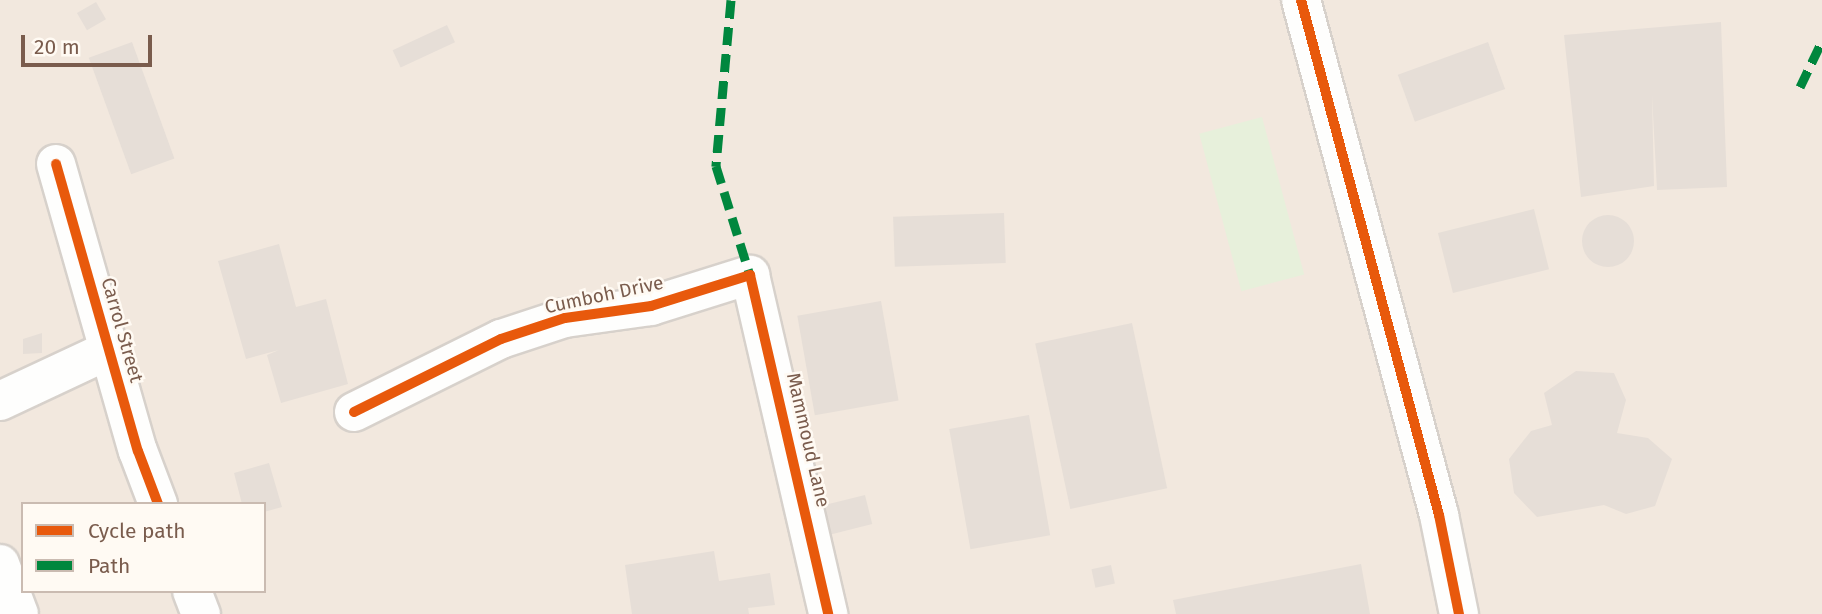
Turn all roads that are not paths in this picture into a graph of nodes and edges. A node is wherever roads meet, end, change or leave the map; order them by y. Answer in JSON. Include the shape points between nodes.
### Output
{"nodes":[{"id":1,"x":1301,"y":0,"type":"edge"},
{"id":2,"x":56,"y":164,"type":"dead end"},
{"id":3,"x":750,"y":275,"type":"joint"},
{"id":4,"x":109,"y":351,"type":"junction"},
{"id":5,"x":0,"y":401,"type":"edge"},
{"id":6,"x":354,"y":412,"type":"dead end"},
{"id":7,"x":157,"y":502,"type":"edge"},
{"id":8,"x":0,"y":564,"type":"edge"},
{"id":9,"x":193,"y":593,"type":"edge"},
{"id":10,"x":19,"y":614,"type":"edge"},
{"id":11,"x":201,"y":614,"type":"edge"},
{"id":12,"x":828,"y":614,"type":"edge"},
{"id":13,"x":1459,"y":614,"type":"edge"}],
"edges":[{"from":1,"to":13,"type":"street","via":[[1439,515]]},
{"from":2,"to":4,"type":"street","name":"Carrol Street"},
{"from":3,"to":6,"type":"street","name":"Cumboh Drive","via":[[651,306],[565,317],[501,339]]},
{"from":3,"to":12,"type":"street","name":"Mammoud Lane"},
{"from":4,"to":5,"type":"street"},
{"from":4,"to":7,"type":"street","name":"Carrol Street"},
{"from":8,"to":10,"type":"street"},
{"from":9,"to":11,"type":"street"}]}
